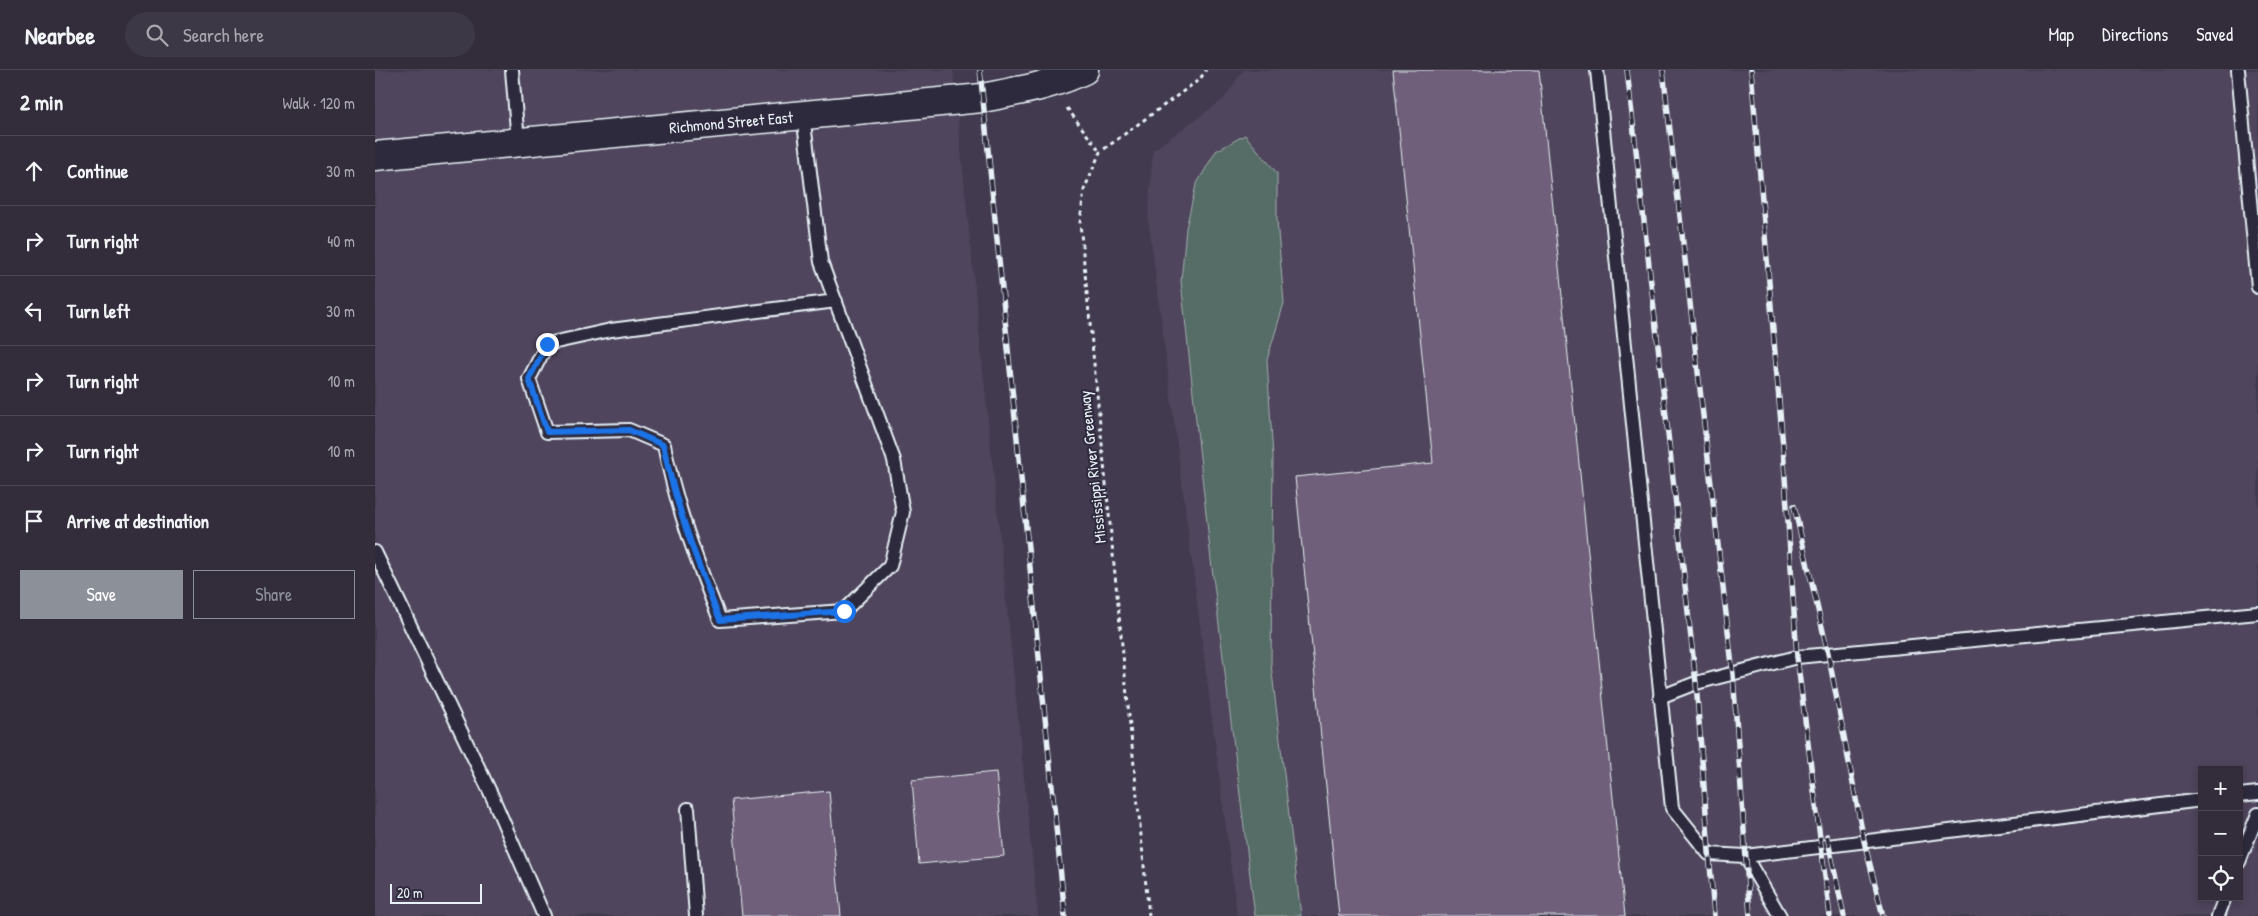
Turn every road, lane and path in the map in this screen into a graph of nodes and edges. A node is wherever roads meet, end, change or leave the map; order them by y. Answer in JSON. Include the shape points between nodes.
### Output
{"nodes":[{"id":1,"x":511,"y":70,"type":"edge"},
{"id":2,"x":1084,"y":70,"type":"edge"},
{"id":3,"x":1206,"y":70,"type":"edge"},
{"id":4,"x":1597,"y":70,"type":"edge"},
{"id":5,"x":2238,"y":70,"type":"edge"},
{"id":6,"x":1049,"y":84,"type":"junction"},
{"id":7,"x":803,"y":115,"type":"junction"},
{"id":8,"x":518,"y":142,"type":"junction"},
{"id":9,"x":1100,"y":152,"type":"junction"},
{"id":10,"x":375,"y":156,"type":"edge"},
{"id":11,"x":2258,"y":287,"type":"edge"},
{"id":12,"x":835,"y":301,"type":"junction"},
{"id":13,"x":375,"y":552,"type":"edge"},
{"id":14,"x":2258,"y":613,"type":"edge"},
{"id":15,"x":1659,"y":698,"type":"junction"},
{"id":16,"x":2258,"y":793,"type":"edge"},
{"id":17,"x":2243,"y":795,"type":"edge"},
{"id":18,"x":2198,"y":800,"type":"edge"},
{"id":19,"x":688,"y":809,"type":"dead end"},
{"id":20,"x":2258,"y":814,"type":"edge"},
{"id":21,"x":1745,"y":856,"type":"junction"},
{"id":22,"x":2241,"y":856,"type":"edge"},
{"id":23,"x":2224,"y":901,"type":"edge"},
{"id":24,"x":544,"y":916,"type":"edge"},
{"id":25,"x":696,"y":916,"type":"edge"},
{"id":26,"x":1149,"y":916,"type":"edge"},
{"id":27,"x":1780,"y":916,"type":"edge"},
{"id":28,"x":2218,"y":916,"type":"edge"}],
"edges":[{"from":1,"to":8,"type":"lane"},
{"from":2,"to":6,"type":"street","name":"Richmond Street East"},
{"from":3,"to":9,"type":"path","via":[[1200,79]]},
{"from":4,"to":15,"type":"lane","via":[[1640,476]]},
{"from":5,"to":11,"type":"lane"},
{"from":6,"to":7,"type":"street","name":"Richmond Street East","via":[[983,98]]},
{"from":6,"to":9,"type":"path"},
{"from":7,"to":8,"type":"street","name":"Richmond Street East"},
{"from":7,"to":12,"type":"lane","via":[[821,262]]},
{"from":8,"to":10,"type":"street","name":"Richmond Street East"},
{"from":9,"to":26,"type":"path","name":"Mississippi River Greenway","via":[[1084,190],[1080,223]]},
{"from":12,"to":12,"type":"lane","via":[[893,460],[903,512],[890,566],[844,611],[720,620],[690,545],[663,445],[629,430],[547,432],[529,379],[547,344],[611,330]]},
{"from":13,"to":24,"type":"lane"},
{"from":14,"to":15,"type":"lane","via":[[1797,657],[1696,683]]},
{"from":15,"to":21,"type":"lane","via":[[1672,808],[1709,854]]},
{"from":16,"to":17,"type":"lane"},
{"from":18,"to":21,"type":"lane"},
{"from":19,"to":25,"type":"lane"},
{"from":20,"to":22,"type":"lane"},
{"from":21,"to":27,"type":"lane"},
{"from":23,"to":28,"type":"lane"}]}
